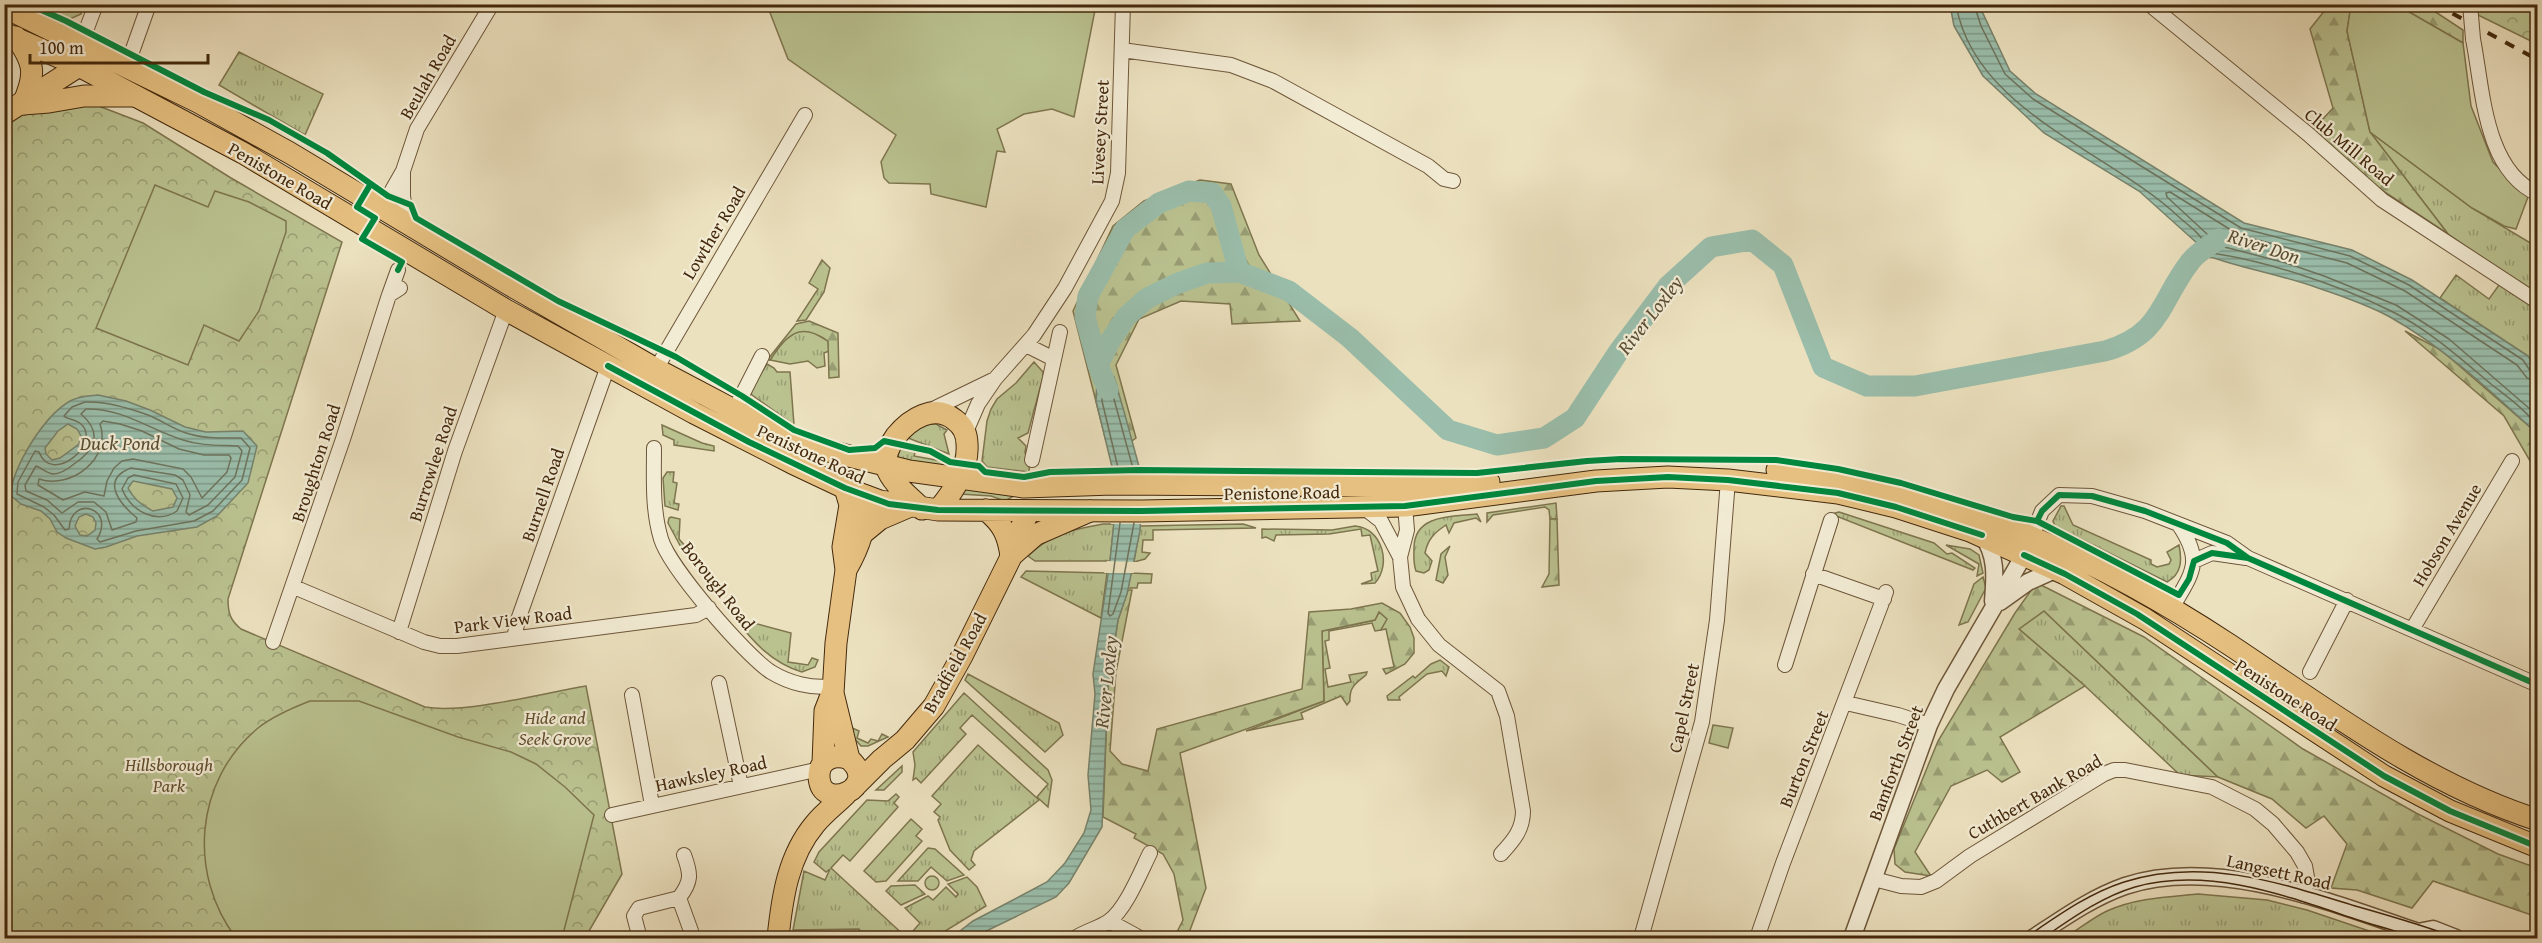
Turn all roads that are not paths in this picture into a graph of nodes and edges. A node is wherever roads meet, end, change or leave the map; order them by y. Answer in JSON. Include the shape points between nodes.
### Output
{"nodes":[{"id":1,"x":96,"y":4,"type":"edge"},
{"id":2,"x":149,"y":4,"type":"edge"},
{"id":3,"x":492,"y":4,"type":"edge"},
{"id":4,"x":1123,"y":4,"type":"edge"},
{"id":5,"x":2148,"y":4,"type":"edge"},
{"id":6,"x":2470,"y":4,"type":"edge"},
{"id":7,"x":4,"y":7,"type":"edge"},
{"id":8,"x":10,"y":35,"type":"edge"},
{"id":9,"x":81,"y":44,"type":"junction"},
{"id":10,"x":1122,"y":50,"type":"junction"},
{"id":11,"x":107,"y":56,"type":"junction"},
{"id":12,"x":79,"y":66,"type":"junction"},
{"id":13,"x":127,"y":66,"type":"junction"},
{"id":14,"x":135,"y":96,"type":"junction"},
{"id":15,"x":23,"y":104,"type":"junction"},
{"id":16,"x":4,"y":114,"type":"edge"},
{"id":17,"x":805,"y":115,"type":"dead end"},
{"id":18,"x":403,"y":171,"type":"junction"},
{"id":19,"x":1453,"y":181,"type":"dead end"},
{"id":20,"x":2538,"y":194,"type":"edge"},
{"id":21,"x":382,"y":208,"type":"junction"},
{"id":22,"x":407,"y":223,"type":"junction"},
{"id":23,"x":396,"y":245,"type":"junction"},
{"id":24,"x":398,"y":270,"type":"dead end"},
{"id":25,"x":2538,"y":302,"type":"edge"},
{"id":26,"x":506,"y":310,"type":"junction"},
{"id":27,"x":1060,"y":332,"type":"dead end"},
{"id":28,"x":1026,"y":345,"type":"junction"},
{"id":29,"x":762,"y":356,"type":"dead end"},
{"id":30,"x":1054,"y":359,"type":"junction"},
{"id":31,"x":608,"y":366,"type":"junction"},
{"id":32,"x":656,"y":369,"type":"junction"},
{"id":33,"x":995,"y":379,"type":"junction"},
{"id":34,"x":734,"y":411,"type":"junction"},
{"id":35,"x":924,"y":414,"type":"junction"},
{"id":36,"x":965,"y":434,"type":"junction"},
{"id":37,"x":813,"y":447,"type":"junction"},
{"id":38,"x":654,"y":448,"type":"dead end"},
{"id":39,"x":1032,"y":460,"type":"dead end"},
{"id":40,"x":2511,"y":461,"type":"dead end"},
{"id":41,"x":886,"y":465,"type":"junction"},
{"id":42,"x":959,"y":480,"type":"junction"},
{"id":43,"x":1728,"y":480,"type":"junction"},
{"id":44,"x":845,"y":488,"type":"junction"},
{"id":45,"x":1052,"y":488,"type":"junction"},
{"id":46,"x":866,"y":496,"type":"junction"},
{"id":47,"x":1361,"y":496,"type":"junction"},
{"id":48,"x":1405,"y":506,"type":"junction"},
{"id":49,"x":923,"y":509,"type":"junction"},
{"id":50,"x":986,"y":510,"type":"junction"},
{"id":51,"x":1029,"y":511,"type":"junction"},
{"id":52,"x":1090,"y":511,"type":"junction"},
{"id":53,"x":1831,"y":520,"type":"dead end"},
{"id":54,"x":2179,"y":525,"type":"junction"},
{"id":55,"x":863,"y":533,"type":"junction"},
{"id":56,"x":1982,"y":535,"type":"junction"},
{"id":57,"x":2031,"y":537,"type":"junction"},
{"id":58,"x":1011,"y":556,"type":"junction"},
{"id":59,"x":1400,"y":557,"type":"junction"},
{"id":60,"x":2248,"y":558,"type":"junction"},
{"id":61,"x":2194,"y":561,"type":"junction"},
{"id":62,"x":846,"y":570,"type":"junction"},
{"id":63,"x":2055,"y":570,"type":"junction"},
{"id":64,"x":1813,"y":574,"type":"junction"},
{"id":65,"x":294,"y":587,"type":"junction"},
{"id":66,"x":2347,"y":600,"type":"junction"},
{"id":67,"x":709,"y":608,"type":"junction"},
{"id":68,"x":1993,"y":608,"type":"junction"},
{"id":69,"x":2172,"y":608,"type":"junction"},
{"id":70,"x":2145,"y":618,"type":"junction"},
{"id":71,"x":2413,"y":628,"type":"junction"},
{"id":72,"x":399,"y":632,"type":"junction"},
{"id":73,"x":514,"y":638,"type":"junction"},
{"id":74,"x":273,"y":642,"type":"dead end"},
{"id":75,"x":1785,"y":665,"type":"dead end"},
{"id":76,"x":2310,"y":672,"type":"dead end"},
{"id":77,"x":719,"y":683,"type":"dead end"},
{"id":78,"x":2538,"y":685,"type":"edge"},
{"id":79,"x":832,"y":690,"type":"junction"},
{"id":80,"x":632,"y":695,"type":"dead end"},
{"id":81,"x":1846,"y":703,"type":"junction"},
{"id":82,"x":1929,"y":726,"type":"junction"},
{"id":83,"x":882,"y":759,"type":"junction"},
{"id":84,"x":851,"y":761,"type":"junction"},
{"id":85,"x":821,"y":774,"type":"junction"},
{"id":86,"x":741,"y":786,"type":"junction"},
{"id":87,"x":850,"y":790,"type":"junction"},
{"id":88,"x":652,"y":806,"type":"junction"},
{"id":89,"x":612,"y":814,"type":"dead end"},
{"id":90,"x":2538,"y":820,"type":"edge"},
{"id":91,"x":815,"y":824,"type":"junction"},
{"id":92,"x":2538,"y":848,"type":"edge"},
{"id":93,"x":1150,"y":853,"type":"dead end"},
{"id":94,"x":684,"y":855,"type":"dead end"},
{"id":95,"x":1501,"y":855,"type":"dead end"},
{"id":96,"x":1874,"y":879,"type":"junction"},
{"id":97,"x":2304,"y":896,"type":"junction"},
{"id":98,"x":680,"y":898,"type":"junction"},
{"id":99,"x":1109,"y":921,"type":"junction"},
{"id":100,"x":2414,"y":934,"type":"edge"},
{"id":101,"x":639,"y":935,"type":"dead end"},
{"id":102,"x":688,"y":939,"type":"edge"},
{"id":103,"x":778,"y":939,"type":"edge"},
{"id":104,"x":1076,"y":939,"type":"edge"},
{"id":105,"x":1140,"y":939,"type":"edge"},
{"id":106,"x":1641,"y":939,"type":"edge"},
{"id":107,"x":1757,"y":939,"type":"edge"},
{"id":108,"x":1852,"y":939,"type":"edge"},
{"id":109,"x":2033,"y":939,"type":"edge"},
{"id":110,"x":2456,"y":939,"type":"edge"}],
"edges":[{"from":1,"to":9,"type":"street"},
{"from":2,"to":13,"type":"street"},
{"from":3,"to":18,"type":"street","name":"Beulah Road","via":[[417,129]]},
{"from":4,"to":10,"type":"street","name":"Livesey Street"},
{"from":5,"to":25,"type":"street","name":"Club Mill Road","via":[[2382,200]]},
{"from":6,"to":20,"type":"street","bridge":true,"via":[[2493,141],[2506,169],[2528,190]]},
{"from":7,"to":9,"type":"main road","name":"Penistone Road"},
{"from":8,"to":12,"type":"main road","name":"Penistone Road"},
{"from":8,"to":15,"type":"main road","via":[[26,50],[33,72]]},
{"from":9,"to":11,"type":"main road","name":"Penistone Road"},
{"from":10,"to":19,"type":"street","via":[[1230,65],[1273,81]]},
{"from":10,"to":28,"type":"street","name":"Livesey Street","via":[[1118,173],[1112,201],[1077,270]]},
{"from":11,"to":12,"type":"main road"},
{"from":11,"to":13,"type":"main road","name":"Penistone Road"},
{"from":12,"to":14,"type":"main road","name":"Penistone Road"},
{"from":12,"to":15,"type":"main road"},
{"from":13,"to":21,"type":"main road","name":"Penistone Road","via":[[290,153]]},
{"from":14,"to":15,"type":"main road","via":[[84,96]]},
{"from":14,"to":23,"type":"main road","name":"Penistone Road","via":[[243,153]]},
{"from":15,"to":16,"type":"main road"},
{"from":17,"to":32,"type":"street","name":"Lowther Road"},
{"from":18,"to":21,"type":"street","name":"Beulah Road"},
{"from":18,"to":22,"type":"street","name":"Beulah Road"},
{"from":21,"to":22,"type":"main road","name":"Penistone Road"},
{"from":21,"to":23,"type":"main road"},
{"from":22,"to":32,"type":"main road","name":"Penistone Road"},
{"from":23,"to":26,"type":"main road","name":"Penistone Road"},
{"from":24,"to":65,"type":"street","name":"Broughton Road"},
{"from":26,"to":31,"type":"main road","name":"Penistone Road"},
{"from":26,"to":72,"type":"street","name":"Burrowlee Road","via":[[455,451]]},
{"from":27,"to":30,"type":"street"},
{"from":28,"to":30,"type":"street"},
{"from":28,"to":33,"type":"street","name":"Livesey Street"},
{"from":29,"to":34,"type":"street"},
{"from":30,"to":39,"type":"street"},
{"from":31,"to":44,"type":"main road","name":"Penistone Road","via":[[749,442]]},
{"from":31,"to":73,"type":"street","name":"Burnell Road"},
{"from":32,"to":34,"type":"main road","name":"Penistone Road"},
{"from":33,"to":35,"type":"street","name":"Livesey Street"},
{"from":33,"to":36,"type":"street","name":"Livesey Street","via":[[974,411]]},
{"from":34,"to":37,"type":"main road","name":"Penistone Road"},
{"from":35,"to":36,"type":"main road","via":[[948,415],[962,426]]},
{"from":35,"to":41,"type":"main road","via":[[901,430],[892,442]]},
{"from":36,"to":42,"type":"main road","via":[[966,455]]},
{"from":37,"to":41,"type":"main road","name":"Penistone Road"},
{"from":37,"to":46,"type":"main road","via":[[855,479]]},
{"from":38,"to":67,"type":"street","name":"Borough Road","via":[[654,496],[661,540]]},
{"from":40,"to":71,"type":"street","name":"Hobson Avenue"},
{"from":41,"to":42,"type":"main road","name":"Penistone Road"},
{"from":41,"to":49,"type":"main road","via":[[897,485]]},
{"from":42,"to":45,"type":"main road","name":"Penistone Road"},
{"from":42,"to":49,"type":"main road"},
{"from":43,"to":48,"type":"main road","name":"Penistone Road","via":[[1606,480]]},
{"from":43,"to":56,"type":"main road","name":"Penistone Road","via":[[1838,493]]},
{"from":43,"to":106,"type":"street","name":"Capel Street","via":[[1717,620],[1702,722]]},
{"from":44,"to":46,"type":"main road","name":"Penistone Road"},
{"from":44,"to":62,"type":"main road","via":[[850,505],[843,547]]},
{"from":45,"to":47,"type":"main road","name":"Penistone Road","via":[[1141,484]]},
{"from":45,"to":51,"type":"main road","name":"Bradfield Road"},
{"from":46,"to":49,"type":"main road","name":"Penistone Road"},
{"from":46,"to":55,"type":"main road"},
{"from":47,"to":48,"type":"main road","via":[[1398,497]]},
{"from":47,"to":52,"type":"main road","name":"Penistone Road"},
{"from":47,"to":57,"type":"main road","name":"Penistone Road","via":[[1625,466],[1734,466],[1811,474],[1879,487],[1967,512]]},
{"from":47,"to":59,"type":"street","via":[[1381,521]]},
{"from":48,"to":59,"type":"street","via":[[1407,530]]},
{"from":49,"to":50,"type":"main road","name":"Penistone Road"},
{"from":49,"to":55,"type":"main road","via":[[880,519]]},
{"from":50,"to":51,"type":"main road","name":"Penistone Road"},
{"from":50,"to":58,"type":"main road","via":[[1008,535]]},
{"from":51,"to":52,"type":"main road","name":"Penistone Road"},
{"from":51,"to":58,"type":"main road","name":"Bradfield Road"},
{"from":52,"to":58,"type":"main road","via":[[1035,535]]},
{"from":53,"to":64,"type":"street"},
{"from":54,"to":57,"type":"street","via":[[2120,503],[2063,494],[2050,502]]},
{"from":54,"to":60,"type":"street","via":[[2227,543]]},
{"from":54,"to":61,"type":"street","via":[[2190,541]]},
{"from":55,"to":62,"type":"main road"},
{"from":56,"to":57,"type":"main road","name":"Penistone Road"},
{"from":56,"to":68,"type":"street","name":"Bamforth Street","via":[[1993,561]]},
{"from":57,"to":63,"type":"main road","name":"Penistone Road"},
{"from":57,"to":68,"type":"street","name":"Bamforth Street"},
{"from":57,"to":69,"type":"main road","name":"Penistone Road","via":[[2120,577]]},
{"from":58,"to":83,"type":"main road","name":"Bradfield Road","via":[[934,706],[905,740]]},
{"from":59,"to":95,"type":"street","via":[[1403,587],[1418,619],[1446,652],[1498,692],[1503,704],[1524,811],[1519,832]]},
{"from":60,"to":61,"type":"street","via":[[2212,553]]},
{"from":60,"to":66,"type":"street"},
{"from":61,"to":69,"type":"street"},
{"from":62,"to":79,"type":"main road"},
{"from":63,"to":68,"type":"street","name":"Bamforth Street","via":[[2028,582]]},
{"from":63,"to":70,"type":"main road","name":"Penistone Road"},
{"from":64,"to":75,"type":"street"},
{"from":64,"to":81,"type":"street","name":"Burton Street","via":[[1885,596]]},
{"from":65,"to":72,"type":"street","name":"Park View Road"},
{"from":65,"to":74,"type":"street","name":"Broughton Road"},
{"from":66,"to":71,"type":"street"},
{"from":66,"to":76,"type":"street"},
{"from":67,"to":73,"type":"street","name":"Park View Road","via":[[696,615]]},
{"from":67,"to":79,"type":"street","name":"Borough Road","via":[[771,672],[799,684]]},
{"from":68,"to":82,"type":"street","name":"Bamforth Street"},
{"from":69,"to":70,"type":"main road"},
{"from":69,"to":90,"type":"main road","name":"Penistone Road","via":[[2411,762],[2467,791]]},
{"from":70,"to":92,"type":"main road","name":"Penistone Road","via":[[2384,776],[2450,811]]},
{"from":71,"to":78,"type":"street"},
{"from":72,"to":73,"type":"street","name":"Park View Road","via":[[440,646]]},
{"from":77,"to":86,"type":"street"},
{"from":79,"to":84,"type":"main road"},
{"from":79,"to":85,"type":"main road","name":"Bradfield Road","via":[[825,711]]},
{"from":80,"to":88,"type":"street"},
{"from":81,"to":82,"type":"street"},
{"from":81,"to":107,"type":"street","name":"Burton Street"},
{"from":82,"to":96,"type":"street","name":"Bamforth Street"},
{"from":83,"to":84,"type":"main road"},
{"from":83,"to":87,"type":"main road","name":"Bradfield Road"},
{"from":84,"to":85,"type":"main road","via":[[835,756]]},
{"from":84,"to":87,"type":"main road","via":[[858,774]]},
{"from":85,"to":86,"type":"street","name":"Hawksley Road","via":[[812,771]]},
{"from":85,"to":87,"type":"main road","via":[[833,795]]},
{"from":85,"to":91,"type":"main road","name":"Bradfield Road"},
{"from":86,"to":88,"type":"street","name":"Hawksley Road"},
{"from":87,"to":91,"type":"main road","name":"Bradfield Road"},
{"from":88,"to":89,"type":"street","name":"Hawksley Road"},
{"from":91,"to":103,"type":"main road","name":"Bradfield Road","via":[[788,874]]},
{"from":93,"to":99,"type":"street"},
{"from":94,"to":98,"type":"street","via":[[690,878]]},
{"from":96,"to":97,"type":"street","name":"Cuthbert Bank Road","via":[[1921,887],[1936,881],[2103,774],[2125,770],[2212,787],[2254,809],[2297,852],[2307,877]]},
{"from":96,"to":108,"type":"street","name":"Bamforth Street"},
{"from":97,"to":100,"type":"street","name":"Langsett Road"},
{"from":97,"to":109,"type":"street","name":"Langsett Road","via":[[2219,877],[2157,879],[2097,898]]},
{"from":98,"to":101,"type":"street","via":[[639,908],[634,916]]},
{"from":98,"to":102,"type":"street","via":[[691,931]]},
{"from":99,"to":104,"type":"street"},
{"from":99,"to":105,"type":"street"},
{"from":100,"to":110,"type":"street","name":"Langsett Road","via":[[2433,929]]}]}
